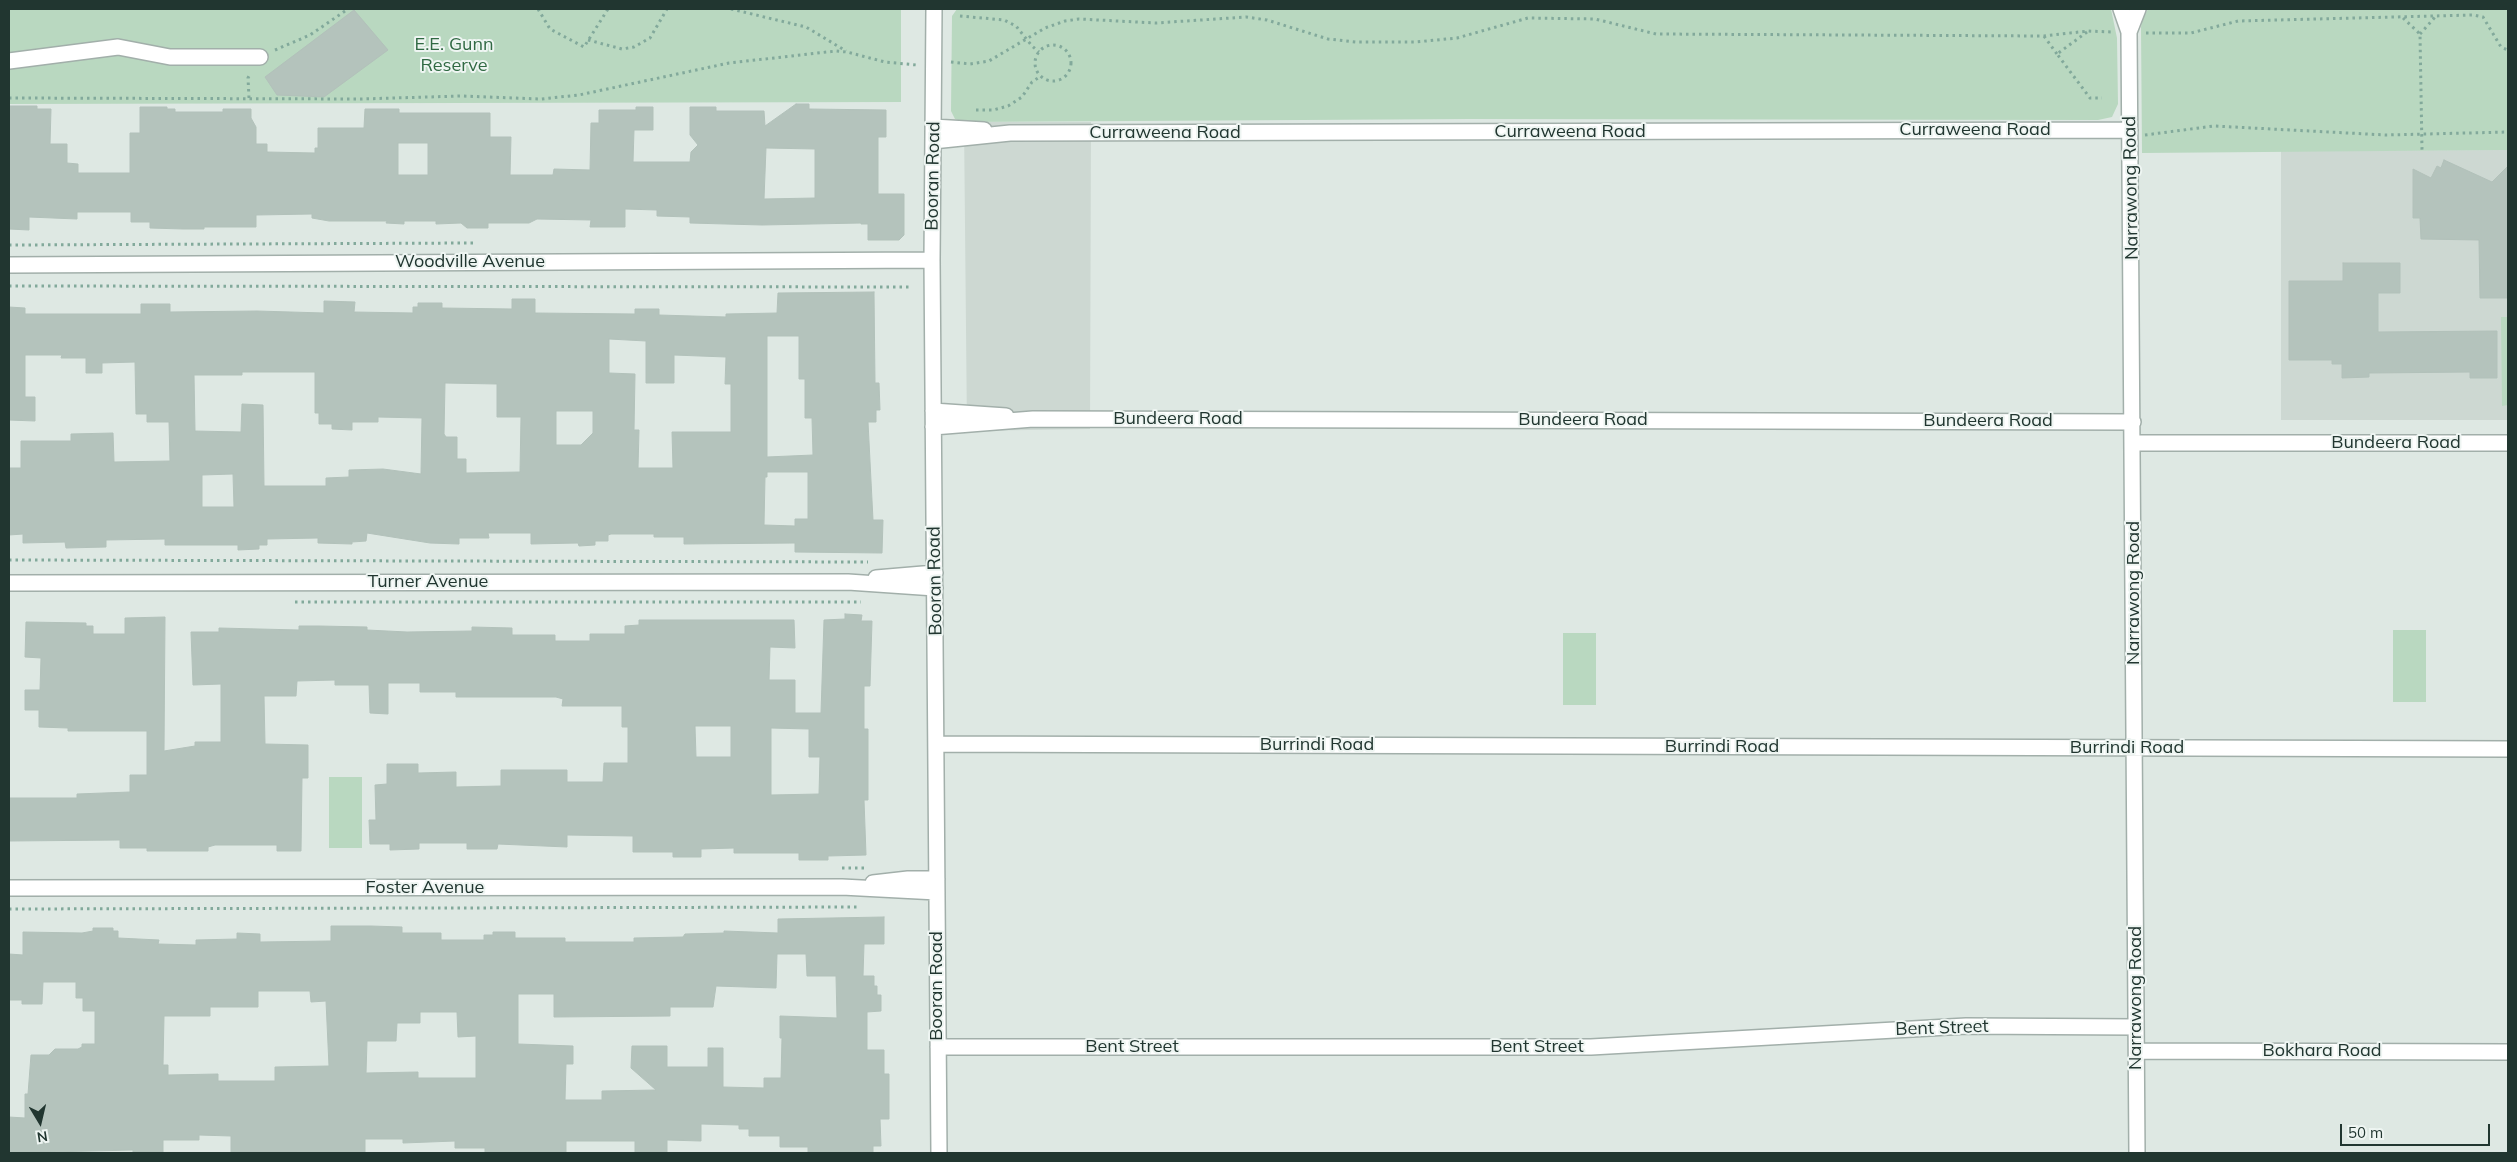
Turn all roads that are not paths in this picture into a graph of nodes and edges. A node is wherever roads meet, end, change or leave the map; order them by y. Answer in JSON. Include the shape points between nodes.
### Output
{"nodes":[{"id":1,"x":934,"y":9,"type":"edge"},
{"id":2,"x":2121,"y":9,"type":"edge"},
{"id":3,"x":2138,"y":9,"type":"edge"},
{"id":4,"x":2129,"y":32,"type":"junction"},
{"id":5,"x":260,"y":57,"type":"road end"},
{"id":6,"x":9,"y":61,"type":"edge"},
{"id":7,"x":933,"y":134,"type":"junction"},
{"id":8,"x":2130,"y":136,"type":"junction"},
{"id":9,"x":932,"y":260,"type":"junction"},
{"id":10,"x":9,"y":265,"type":"edge"},
{"id":11,"x":933,"y":411,"type":"junction"},
{"id":12,"x":1033,"y":419,"type":"junction"},
{"id":13,"x":2133,"y":422,"type":"junction"},
{"id":14,"x":933,"y":427,"type":"junction"},
{"id":15,"x":2133,"y":443,"type":"junction"},
{"id":16,"x":2508,"y":443,"type":"edge"},
{"id":17,"x":935,"y":581,"type":"junction"},
{"id":18,"x":9,"y":583,"type":"edge"},
{"id":19,"x":936,"y":744,"type":"junction"},
{"id":20,"x":2134,"y":748,"type":"junction"},
{"id":21,"x":2508,"y":749,"type":"edge"},
{"id":22,"x":937,"y":886,"type":"junction"},
{"id":23,"x":9,"y":888,"type":"edge"},
{"id":24,"x":2136,"y":1027,"type":"junction"},
{"id":25,"x":938,"y":1047,"type":"junction"},
{"id":26,"x":2137,"y":1051,"type":"junction"},
{"id":27,"x":2508,"y":1052,"type":"edge"},
{"id":28,"x":939,"y":1153,"type":"edge"},
{"id":29,"x":2137,"y":1153,"type":"edge"}],
"edges":[{"from":1,"to":7,"type":"street","name":"Booran Road"},
{"from":2,"to":4,"type":"street","name":"Narrawong Road"},
{"from":3,"to":4,"type":"street","name":"Narrawong Road"},
{"from":4,"to":8,"type":"street","name":"Narrawong Road"},
{"from":5,"to":6,"type":"street","via":[[170,57],[118,47]]},
{"from":7,"to":8,"type":"street","name":"Curraweena Road","via":[[961,127],[1010,133]]},
{"from":7,"to":9,"type":"street","name":"Booran Road"},
{"from":8,"to":13,"type":"street","name":"Narrawong Road"},
{"from":9,"to":10,"type":"street","name":"Woodville Avenue"},
{"from":9,"to":11,"type":"street","name":"Booran Road"},
{"from":11,"to":12,"type":"street","name":"Bundeera Road","via":[[978,412]]},
{"from":11,"to":14,"type":"street","name":"Booran Road"},
{"from":12,"to":13,"type":"street","name":"Bundeera Road"},
{"from":12,"to":14,"type":"street","name":"Bundeera Road"},
{"from":13,"to":15,"type":"street","name":"Narrawong Road"},
{"from":14,"to":17,"type":"street","name":"Booran Road"},
{"from":15,"to":16,"type":"street","name":"Bundeera Road"},
{"from":15,"to":20,"type":"street","name":"Narrawong Road"},
{"from":17,"to":18,"type":"street","name":"Turner Avenue","via":[[907,574],[848,582]]},
{"from":17,"to":19,"type":"street","name":"Booran Road"},
{"from":19,"to":20,"type":"street","name":"Burrindi Road"},
{"from":19,"to":22,"type":"street","name":"Booran Road"},
{"from":20,"to":21,"type":"street","name":"Burrindi Road"},
{"from":20,"to":24,"type":"street","name":"Narrawong Road"},
{"from":22,"to":23,"type":"street","name":"Foster Avenue","via":[[908,879],[842,887]]},
{"from":22,"to":25,"type":"street","name":"Booran Road"},
{"from":24,"to":25,"type":"street","name":"Bent Street","via":[[1966,1026],[1591,1047]]},
{"from":24,"to":26,"type":"street","name":"Narrawong Road"},
{"from":25,"to":28,"type":"street","name":"Booran Road"},
{"from":26,"to":27,"type":"street","name":"Bokhara Road"},
{"from":26,"to":29,"type":"street","name":"Narrawong Road"}]}
